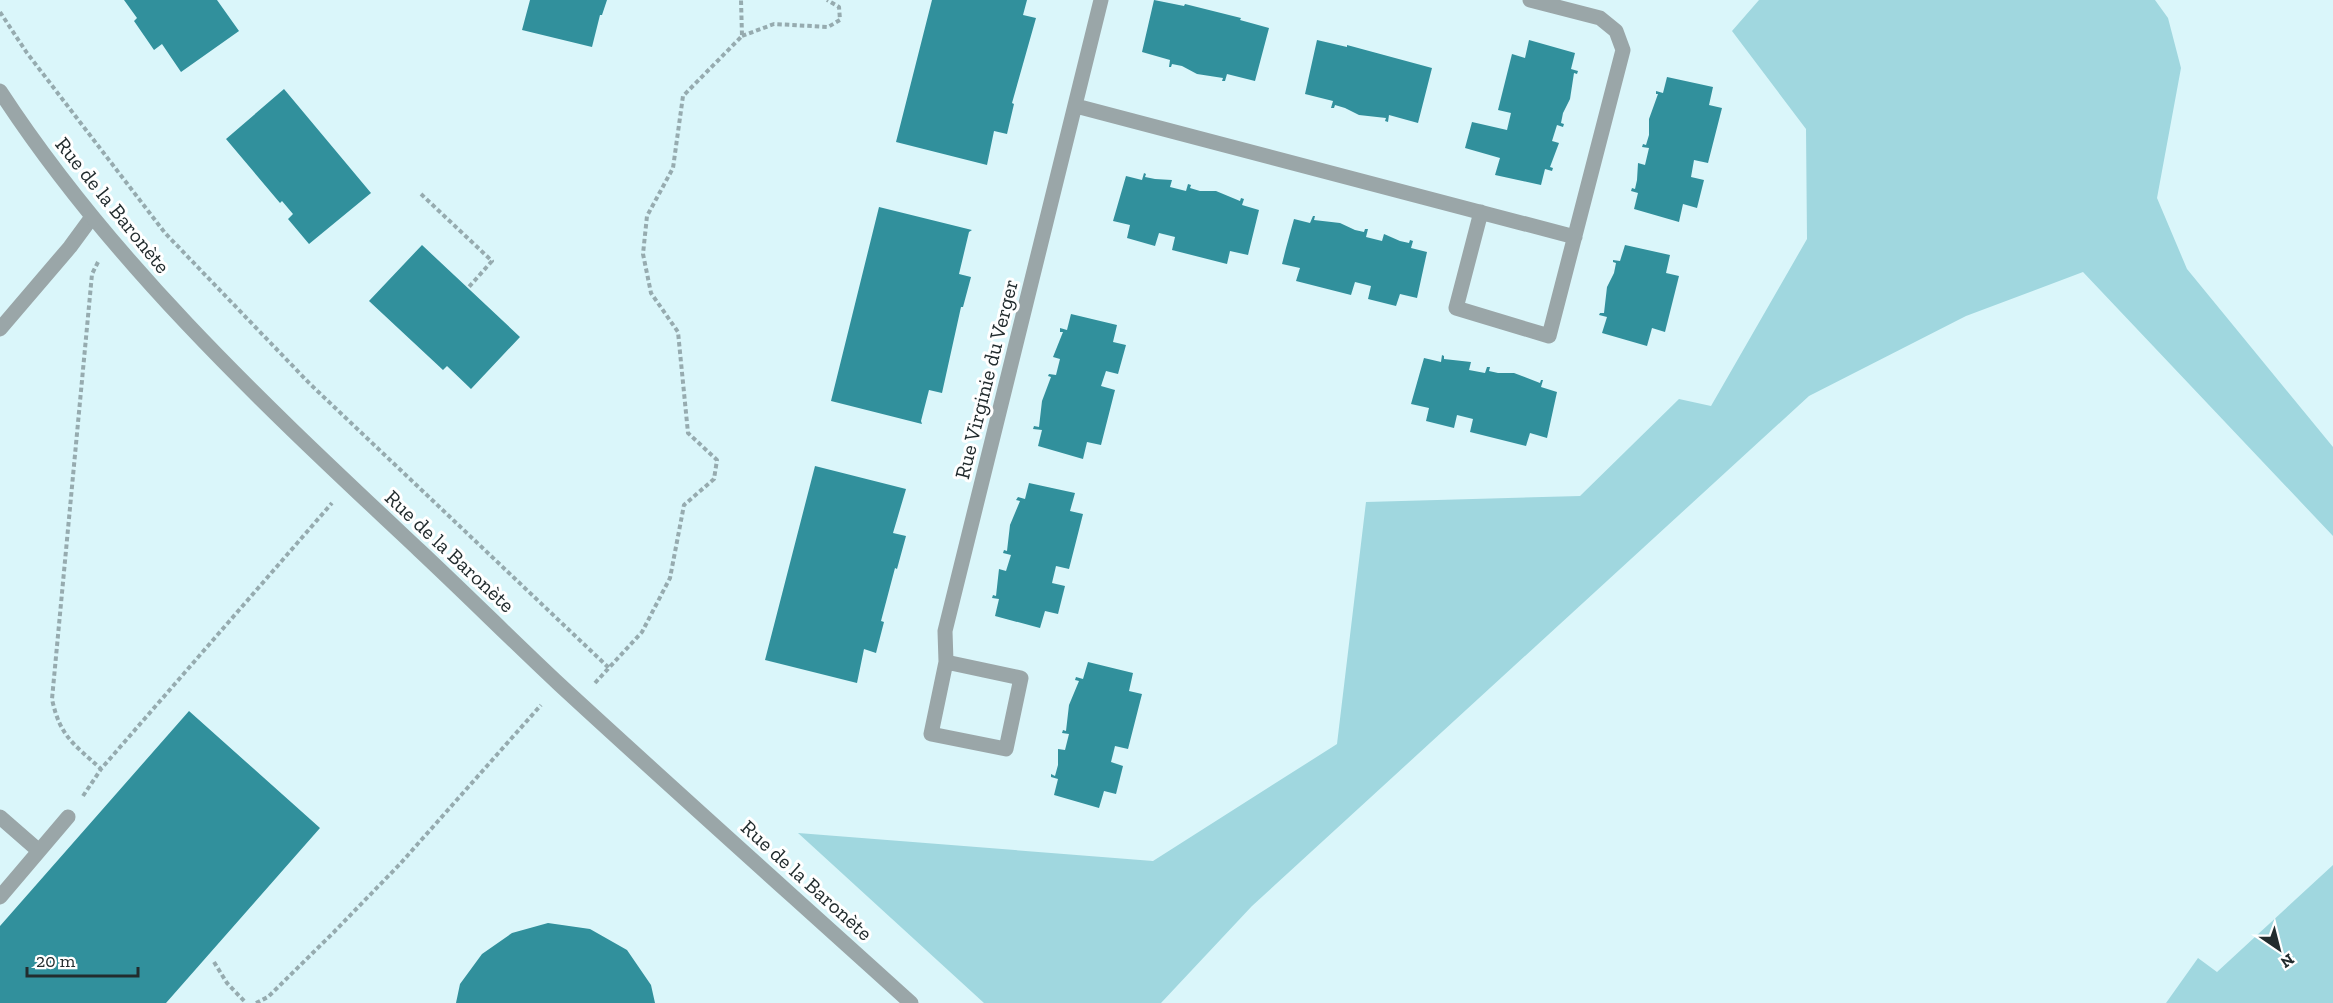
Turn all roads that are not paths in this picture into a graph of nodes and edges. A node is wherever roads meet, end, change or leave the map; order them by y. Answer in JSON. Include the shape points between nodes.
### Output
{"nodes":[{"id":1,"x":1101,"y":0,"type":"edge"},
{"id":2,"x":1530,"y":0,"type":"edge"},
{"id":3,"x":0,"y":91,"type":"edge"},
{"id":4,"x":1076,"y":106,"type":"junction"},
{"id":5,"x":1481,"y":212,"type":"junction"},
{"id":6,"x":92,"y":216,"type":"junction"},
{"id":7,"x":1575,"y":237,"type":"junction"},
{"id":8,"x":0,"y":329,"type":"edge"},
{"id":9,"x":946,"y":662,"type":"junction"},
{"id":10,"x":0,"y":817,"type":"edge"},
{"id":11,"x":68,"y":817,"type":"road end"},
{"id":12,"x":39,"y":851,"type":"junction"},
{"id":13,"x":0,"y":897,"type":"edge"},
{"id":14,"x":911,"y":1003,"type":"edge"}],
"edges":[{"from":1,"to":4,"type":"street","name":"Rue Virginie du Verger"},
{"from":2,"to":7,"type":"street","via":[[1600,18],[1616,31],[1623,50]]},
{"from":3,"to":6,"type":"street","name":"Rue de la Baronète"},
{"from":4,"to":5,"type":"street"},
{"from":4,"to":9,"type":"street","name":"Rue Virginie du Verger","via":[[945,631]]},
{"from":5,"to":7,"type":"street"},
{"from":5,"to":7,"type":"street","via":[[1456,308],[1549,336]]},
{"from":6,"to":8,"type":"street"},
{"from":6,"to":14,"type":"street","name":"Rue de la Baronète","via":[[169,306],[284,422],[560,685]]},
{"from":9,"to":9,"type":"street","name":"Rue Virginie du Verger","via":[[1021,678],[1005,750],[931,734]]},
{"from":10,"to":12,"type":"street"},
{"from":11,"to":12,"type":"street"},
{"from":12,"to":13,"type":"street"}]}
